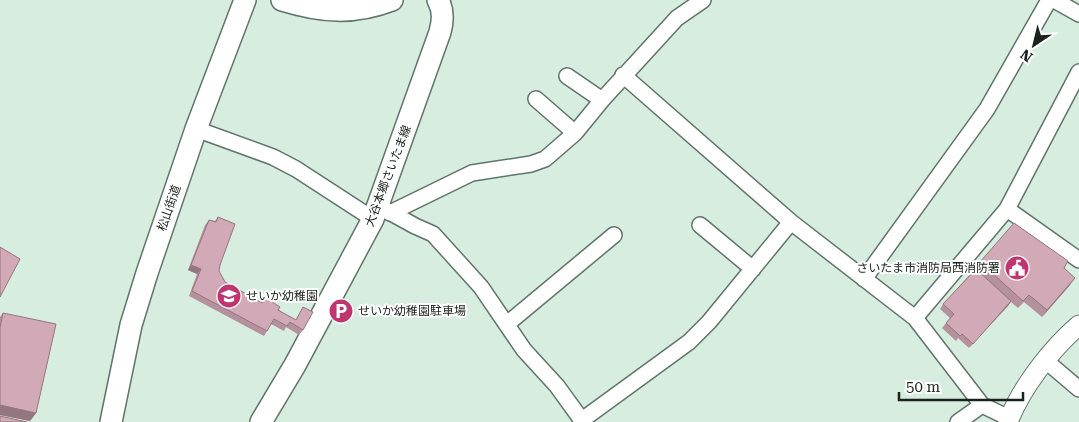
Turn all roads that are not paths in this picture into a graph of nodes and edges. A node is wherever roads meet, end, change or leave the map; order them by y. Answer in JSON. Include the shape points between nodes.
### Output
{"nodes":[{"id":1,"x":245,"y":0,"type":"edge"},
{"id":2,"x":282,"y":0,"type":"edge"},
{"id":3,"x":392,"y":0,"type":"edge"},
{"id":4,"x":438,"y":0,"type":"edge"},
{"id":5,"x":703,"y":0,"type":"edge"},
{"id":6,"x":1049,"y":0,"type":"edge"},
{"id":7,"x":1054,"y":0,"type":"edge"},
{"id":8,"x":1079,"y":14,"type":"edge"},
{"id":9,"x":1079,"y":72,"type":"edge"},
{"id":10,"x":624,"y":75,"type":"junction"},
{"id":11,"x":568,"y":76,"type":"dead end"},
{"id":12,"x":536,"y":100,"type":"dead end"},
{"id":13,"x":602,"y":100,"type":"junction"},
{"id":14,"x":196,"y":129,"type":"junction"},
{"id":15,"x":576,"y":133,"type":"junction"},
{"id":16,"x":1007,"y":209,"type":"junction"},
{"id":17,"x":380,"y":213,"type":"junction"},
{"id":18,"x":791,"y":222,"type":"junction"},
{"id":19,"x":700,"y":225,"type":"dead end"},
{"id":20,"x":614,"y":235,"type":"dead end"},
{"id":21,"x":1079,"y":260,"type":"edge"},
{"id":22,"x":753,"y":268,"type":"junction"},
{"id":23,"x":864,"y":279,"type":"junction"},
{"id":24,"x":915,"y":318,"type":"junction"},
{"id":25,"x":507,"y":324,"type":"junction"},
{"id":26,"x":1079,"y":325,"type":"edge"},
{"id":27,"x":1046,"y":361,"type":"junction"},
{"id":28,"x":1079,"y":389,"type":"edge"},
{"id":29,"x":982,"y":405,"type":"junction"},
{"id":30,"x":1008,"y":420,"type":"edge"},
{"id":31,"x":582,"y":421,"type":"edge"},
{"id":32,"x":111,"y":422,"type":"edge"},
{"id":33,"x":261,"y":422,"type":"edge"},
{"id":34,"x":958,"y":422,"type":"edge"}],
"edges":[{"from":1,"to":14,"type":"main road","name":"松山街道"},
{"from":2,"to":3,"type":"main road","via":[[336,11],[372,8]]},
{"from":4,"to":17,"type":"main road","name":"大谷本郷さいたま線","via":[[443,19],[440,32]]},
{"from":5,"to":10,"type":"street","via":[[677,18]]},
{"from":6,"to":23,"type":"street","via":[[987,109]]},
{"from":7,"to":8,"type":"street"},
{"from":9,"to":16,"type":"street"},
{"from":10,"to":13,"type":"street"},
{"from":10,"to":18,"type":"street"},
{"from":11,"to":13,"type":"street"},
{"from":12,"to":15,"type":"street"},
{"from":13,"to":15,"type":"street"},
{"from":14,"to":17,"type":"street","via":[[273,157]]},
{"from":14,"to":32,"type":"main road","name":"松山街道","via":[[131,325]]},
{"from":15,"to":17,"type":"street","via":[[545,158],[531,164],[472,173]]},
{"from":16,"to":21,"type":"street"},
{"from":16,"to":24,"type":"street"},
{"from":17,"to":25,"type":"street","via":[[433,234],[481,287]]},
{"from":17,"to":33,"type":"main road","name":"大谷本郷さいたま線"},
{"from":18,"to":22,"type":"street"},
{"from":18,"to":23,"type":"street"},
{"from":19,"to":22,"type":"street"},
{"from":20,"to":25,"type":"street"},
{"from":22,"to":31,"type":"street","via":[[709,322],[688,342]]},
{"from":23,"to":24,"type":"street"},
{"from":24,"to":29,"type":"street"},
{"from":25,"to":31,"type":"street"},
{"from":26,"to":27,"type":"street"},
{"from":27,"to":28,"type":"street"},
{"from":27,"to":30,"type":"street"},
{"from":29,"to":30,"type":"street"},
{"from":29,"to":34,"type":"street"}]}
